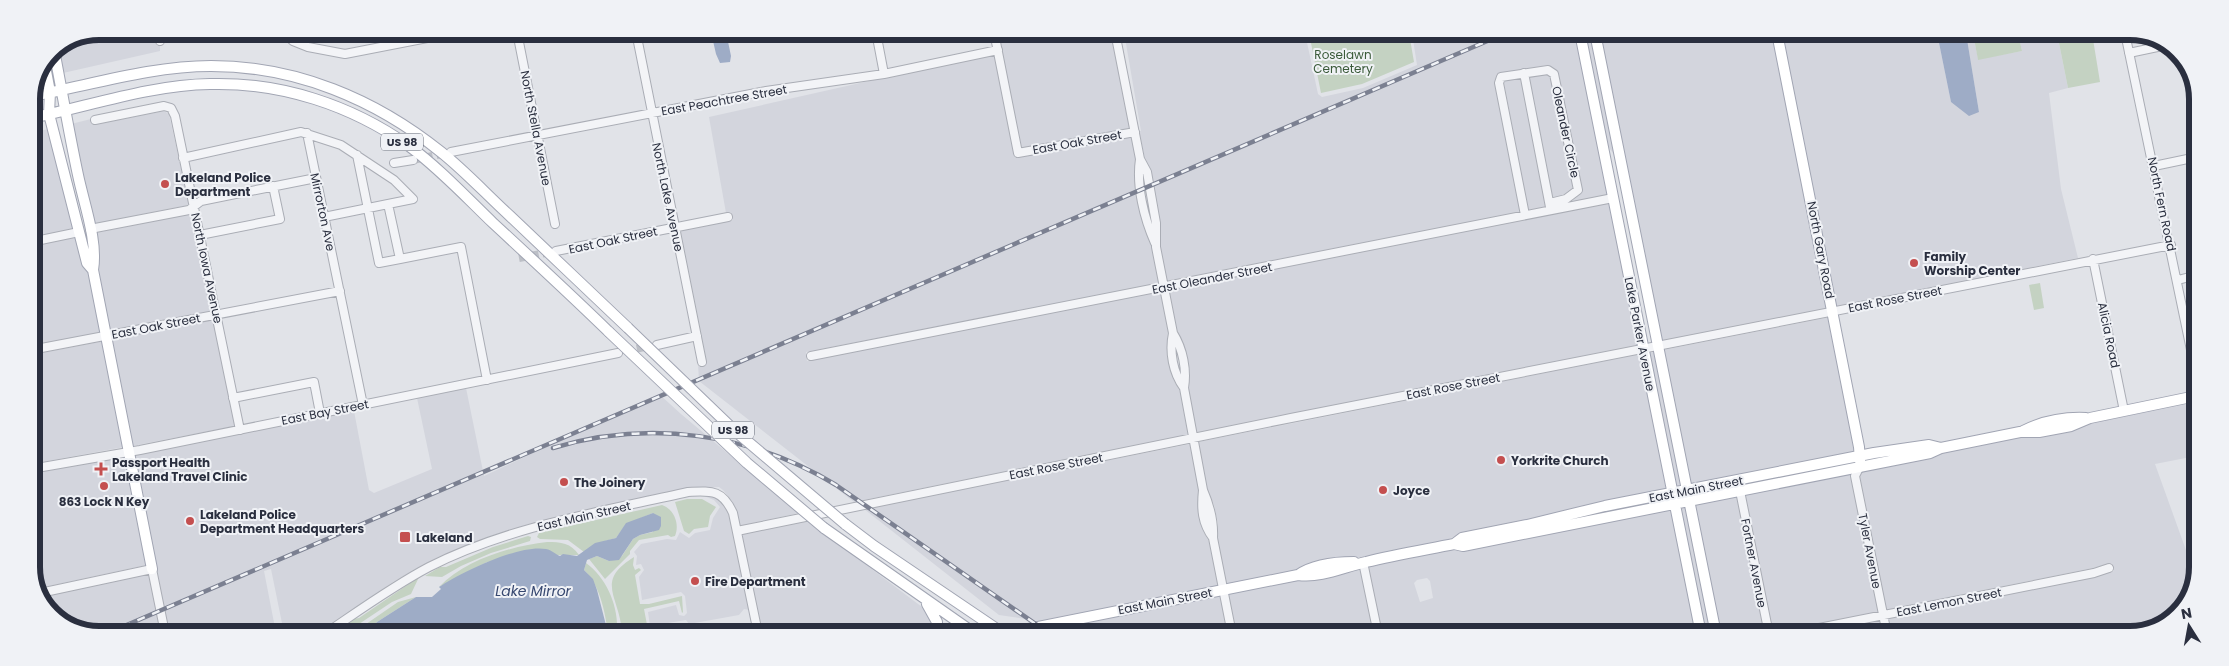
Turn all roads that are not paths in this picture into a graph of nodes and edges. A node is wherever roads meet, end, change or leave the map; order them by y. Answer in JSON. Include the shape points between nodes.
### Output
{"nodes":[{"id":1,"x":293,"y":40,"type":"edge"},
{"id":2,"x":400,"y":40,"type":"edge"},
{"id":3,"x":417,"y":40,"type":"edge"},
{"id":4,"x":519,"y":40,"type":"edge"},
{"id":5,"x":638,"y":40,"type":"edge"},
{"id":6,"x":878,"y":40,"type":"edge"},
{"id":7,"x":996,"y":40,"type":"edge"},
{"id":8,"x":1117,"y":40,"type":"edge"},
{"id":9,"x":1581,"y":40,"type":"edge"},
{"id":10,"x":1596,"y":40,"type":"edge"},
{"id":11,"x":1778,"y":40,"type":"edge"},
{"id":12,"x":2127,"y":40,"type":"edge"},
{"id":13,"x":401,"y":43,"type":"junction"},
{"id":14,"x":2158,"y":47,"type":"edge"},
{"id":15,"x":998,"y":50,"type":"junction"},
{"id":16,"x":2130,"y":53,"type":"junction"},
{"id":17,"x":56,"y":59,"type":"edge"},
{"id":18,"x":46,"y":72,"type":"edge"},
{"id":19,"x":1524,"y":73,"type":"junction"},
{"id":20,"x":884,"y":74,"type":"junction"},
{"id":21,"x":62,"y":90,"type":"junction"},
{"id":22,"x":50,"y":92,"type":"junction"},
{"id":23,"x":40,"y":94,"type":"edge"},
{"id":24,"x":65,"y":111,"type":"junction"},
{"id":25,"x":50,"y":114,"type":"junction"},
{"id":26,"x":652,"y":114,"type":"junction"},
{"id":27,"x":40,"y":116,"type":"edge"},
{"id":28,"x":95,"y":120,"type":"dead end"},
{"id":29,"x":1135,"y":132,"type":"junction"},
{"id":30,"x":307,"y":133,"type":"junction"},
{"id":31,"x":537,"y":135,"type":"junction"},
{"id":32,"x":1602,"y":144,"type":"junction"},
{"id":33,"x":451,"y":152,"type":"tunnel mouth"},
{"id":34,"x":357,"y":155,"type":"junction"},
{"id":35,"x":183,"y":158,"type":"junction"},
{"id":36,"x":2189,"y":159,"type":"edge"},
{"id":37,"x":413,"y":160,"type":"tunnel mouth"},
{"id":38,"x":394,"y":163,"type":"dead end"},
{"id":39,"x":2154,"y":166,"type":"junction"},
{"id":40,"x":316,"y":178,"type":"junction"},
{"id":41,"x":273,"y":186,"type":"junction"},
{"id":42,"x":1628,"y":195,"type":"junction"},
{"id":43,"x":1613,"y":198,"type":"junction"},
{"id":44,"x":388,"y":204,"type":"junction"},
{"id":45,"x":194,"y":206,"type":"junction"},
{"id":46,"x":1550,"y":207,"type":"junction"},
{"id":47,"x":368,"y":208,"type":"junction"},
{"id":48,"x":1525,"y":215,"type":"junction"},
{"id":49,"x":324,"y":217,"type":"junction"},
{"id":50,"x":728,"y":217,"type":"dead end"},
{"id":51,"x":555,"y":224,"type":"dead end"},
{"id":52,"x":674,"y":227,"type":"junction"},
{"id":53,"x":90,"y":230,"type":"junction"},
{"id":54,"x":79,"y":232,"type":"junction"},
{"id":55,"x":200,"y":235,"type":"junction"},
{"id":56,"x":40,"y":240,"type":"edge"},
{"id":57,"x":2171,"y":245,"type":"junction"},
{"id":58,"x":556,"y":251,"type":"tunnel mouth"},
{"id":59,"x":1640,"y":257,"type":"junction"},
{"id":60,"x":400,"y":259,"type":"junction"},
{"id":61,"x":2093,"y":259,"type":"junction"},
{"id":62,"x":94,"y":270,"type":"junction"},
{"id":63,"x":2189,"y":277,"type":"edge"},
{"id":64,"x":2178,"y":280,"type":"junction"},
{"id":65,"x":1163,"y":286,"type":"junction"},
{"id":66,"x":340,"y":291,"type":"junction"},
{"id":67,"x":1833,"y":312,"type":"junction"},
{"id":68,"x":216,"y":314,"type":"junction"},
{"id":69,"x":107,"y":336,"type":"junction"},
{"id":70,"x":697,"y":336,"type":"junction"},
{"id":71,"x":2189,"y":337,"type":"edge"},
{"id":72,"x":657,"y":345,"type":"tunnel mouth"},
{"id":73,"x":1658,"y":346,"type":"junction"},
{"id":74,"x":40,"y":348,"type":"edge"},
{"id":75,"x":1643,"y":349,"type":"junction"},
{"id":76,"x":618,"y":353,"type":"tunnel mouth"},
{"id":77,"x":810,"y":356,"type":"dead end"},
{"id":78,"x":702,"y":362,"type":"dead end"},
{"id":79,"x":487,"y":380,"type":"junction"},
{"id":80,"x":2189,"y":397,"type":"edge"},
{"id":81,"x":233,"y":398,"type":"junction"},
{"id":82,"x":363,"y":405,"type":"junction"},
{"id":83,"x":2124,"y":411,"type":"junction"},
{"id":84,"x":320,"y":413,"type":"junction"},
{"id":85,"x":240,"y":430,"type":"junction"},
{"id":86,"x":1193,"y":438,"type":"junction"},
{"id":87,"x":1941,"y":448,"type":"junction"},
{"id":88,"x":129,"y":450,"type":"junction"},
{"id":89,"x":1860,"y":456,"type":"junction"},
{"id":90,"x":40,"y":467,"type":"edge"},
{"id":91,"x":1858,"y":468,"type":"junction"},
{"id":92,"x":1687,"y":490,"type":"junction"},
{"id":93,"x":1740,"y":491,"type":"junction"},
{"id":94,"x":1672,"y":493,"type":"junction"},
{"id":95,"x":1690,"y":501,"type":"junction"},
{"id":96,"x":1674,"y":504,"type":"junction"},
{"id":97,"x":737,"y":531,"type":"junction"},
{"id":98,"x":1454,"y":544,"type":"junction"},
{"id":99,"x":1363,"y":562,"type":"junction"},
{"id":100,"x":2110,"y":568,"type":"dead end"},
{"id":101,"x":152,"y":569,"type":"junction"},
{"id":102,"x":1223,"y":590,"type":"junction"},
{"id":103,"x":46,"y":592,"type":"edge"},
{"id":104,"x":924,"y":599,"type":"junction"},
{"id":105,"x":1883,"y":615,"type":"junction"},
{"id":106,"x":164,"y":626,"type":"edge"},
{"id":107,"x":336,"y":626,"type":"edge"},
{"id":108,"x":757,"y":626,"type":"edge"},
{"id":109,"x":937,"y":626,"type":"edge"},
{"id":110,"x":963,"y":626,"type":"edge"},
{"id":111,"x":993,"y":626,"type":"edge"},
{"id":112,"x":1039,"y":626,"type":"edge"},
{"id":113,"x":1230,"y":626,"type":"edge"},
{"id":114,"x":1376,"y":626,"type":"edge"},
{"id":115,"x":1699,"y":626,"type":"edge"},
{"id":116,"x":1714,"y":626,"type":"edge"},
{"id":117,"x":1767,"y":626,"type":"edge"},
{"id":118,"x":1829,"y":626,"type":"edge"},
{"id":119,"x":1885,"y":626,"type":"edge"}],
"edges":[{"from":1,"to":13,"type":"street","via":[[308,47],[345,54]]},
{"from":2,"to":13,"type":"street"},
{"from":3,"to":13,"type":"street"},
{"from":4,"to":31,"type":"street","name":"North Stella Avenue"},
{"from":5,"to":26,"type":"street","name":"North Lake Avenue"},
{"from":6,"to":20,"type":"street"},
{"from":7,"to":15,"type":"street"},
{"from":8,"to":29,"type":"street"},
{"from":9,"to":32,"type":"main road","name":"Lake Parker Avenue"},
{"from":10,"to":42,"type":"main road","name":"Lake Parker Avenue"},
{"from":11,"to":67,"type":"main road","name":"North Gary Road"},
{"from":12,"to":16,"type":"street","name":"North Fern Road"},
{"from":14,"to":16,"type":"street"},
{"from":15,"to":20,"type":"street","name":"East Peachtree Street"},
{"from":15,"to":29,"type":"street","name":"East Oak Street","via":[[1018,153]]},
{"from":16,"to":39,"type":"street","name":"North Fern Road"},
{"from":17,"to":21,"type":"main road"},
{"from":18,"to":22,"type":"main road"},
{"from":19,"to":46,"type":"street"},
{"from":19,"to":46,"type":"street","name":"Oleander Circle","via":[[1548,70],[1554,74],[1578,190]]},
{"from":19,"to":48,"type":"street","name":"Oleander Circle","via":[[1501,77],[1500,83]]},
{"from":20,"to":26,"type":"street","name":"East Peachtree Street","via":[[766,91]]},
{"from":21,"to":22,"type":"main road","number":"US 98"},
{"from":21,"to":24,"type":"main road"},
{"from":21,"to":111,"type":"main road","number":"US 98","bridge":true,"via":[[171,68],[234,66],[278,72],[355,97],[402,122],[443,153],[734,430],[874,546]]},
{"from":22,"to":23,"type":"main road","number":"US 98"},
{"from":22,"to":25,"type":"main road"},
{"from":24,"to":25,"type":"main road","number":"US 98"},
{"from":24,"to":53,"type":"main road"},
{"from":24,"to":104,"type":"main road","number":"US 98","bridge":true,"via":[[162,88],[211,84],[260,86],[336,106],[385,131],[430,163],[747,463],[824,528]]},
{"from":25,"to":27,"type":"main road","number":"US 98"},
{"from":25,"to":54,"type":"main road"},
{"from":26,"to":31,"type":"street","name":"East Peachtree Street"},
{"from":26,"to":52,"type":"street","name":"North Lake Avenue"},
{"from":28,"to":35,"type":"street","name":"North Iowa Avenue","via":[[164,106],[171,108]]},
{"from":29,"to":65,"type":"street","via":[[1140,159],[1147,172]]},
{"from":30,"to":34,"type":"street","via":[[341,145]]},
{"from":30,"to":35,"type":"street","via":[[294,133]]},
{"from":30,"to":40,"type":"street","name":"Mirrorton Ave"},
{"from":31,"to":33,"type":"street","name":"East Peachtree Street"},
{"from":31,"to":51,"type":"street","name":"North Stella Avenue"},
{"from":32,"to":42,"type":"main road","via":[[1611,157],[1618,188]]},
{"from":32,"to":43,"type":"main road","name":"Lake Parker Avenue"},
{"from":34,"to":44,"type":"street","via":[[394,180],[413,199]]},
{"from":34,"to":47,"type":"street"},
{"from":35,"to":45,"type":"street","name":"North Iowa Avenue"},
{"from":36,"to":39,"type":"street"},
{"from":37,"to":38,"type":"street"},
{"from":39,"to":57,"type":"street","name":"North Fern Road"},
{"from":40,"to":41,"type":"street"},
{"from":40,"to":49,"type":"street","name":"Mirrorton Ave"},
{"from":41,"to":45,"type":"street","via":[[201,201]]},
{"from":41,"to":55,"type":"street","via":[[280,219]]},
{"from":42,"to":59,"type":"main road","name":"Lake Parker Avenue"},
{"from":43,"to":46,"type":"street","name":"East Oleander Street"},
{"from":43,"to":59,"type":"main road","via":[[1623,208],[1630,236]]},
{"from":43,"to":75,"type":"main road","name":"Lake Parker Avenue"},
{"from":44,"to":47,"type":"street"},
{"from":44,"to":60,"type":"street"},
{"from":45,"to":53,"type":"street","via":[[186,211]]},
{"from":45,"to":55,"type":"street","name":"North Iowa Avenue"},
{"from":46,"to":48,"type":"street","name":"East Oleander Street"},
{"from":47,"to":49,"type":"street"},
{"from":47,"to":60,"type":"street","via":[[380,263]]},
{"from":48,"to":65,"type":"street","name":"East Oleander Street"},
{"from":49,"to":66,"type":"street","name":"Mirrorton Ave"},
{"from":50,"to":52,"type":"street","name":"East Oak Street"},
{"from":52,"to":58,"type":"street","name":"East Oak Street"},
{"from":52,"to":70,"type":"street","name":"North Lake Avenue"},
{"from":53,"to":62,"type":"main road"},
{"from":54,"to":56,"type":"street"},
{"from":54,"to":62,"type":"main road","via":[[87,262]]},
{"from":55,"to":68,"type":"street","name":"North Iowa Avenue"},
{"from":57,"to":61,"type":"street","name":"East Rose Street"},
{"from":57,"to":64,"type":"street","name":"North Fern Road"},
{"from":59,"to":73,"type":"main road","name":"Lake Parker Avenue"},
{"from":60,"to":79,"type":"street","via":[[461,247]]},
{"from":61,"to":67,"type":"street","name":"East Rose Street"},
{"from":61,"to":83,"type":"street","name":"Alicia Road"},
{"from":62,"to":69,"type":"main road"},
{"from":63,"to":64,"type":"street"},
{"from":64,"to":71,"type":"street","name":"North Fern Road"},
{"from":65,"to":77,"type":"street","name":"East Oleander Street"},
{"from":65,"to":86,"type":"street","via":[[1186,376],[1184,388]]},
{"from":66,"to":68,"type":"street","name":"East Oak Street"},
{"from":66,"to":82,"type":"street","name":"Mirrorton Ave"},
{"from":67,"to":73,"type":"street","name":"East Rose Street"},
{"from":67,"to":89,"type":"main road","name":"North Gary Road"},
{"from":68,"to":69,"type":"street","name":"East Oak Street"},
{"from":68,"to":81,"type":"street","name":"North Iowa Avenue"},
{"from":69,"to":74,"type":"street","name":"East Oak Street"},
{"from":69,"to":88,"type":"main road"},
{"from":70,"to":72,"type":"street"},
{"from":70,"to":78,"type":"street","name":"North Lake Avenue"},
{"from":73,"to":75,"type":"street","name":"East Rose Street"},
{"from":73,"to":92,"type":"main road","name":"Lake Parker Avenue"},
{"from":75,"to":86,"type":"street","name":"East Rose Street"},
{"from":75,"to":94,"type":"main road","name":"Lake Parker Avenue"},
{"from":76,"to":79,"type":"street","name":"East Bay Street"},
{"from":79,"to":82,"type":"street","name":"East Bay Street"},
{"from":80,"to":83,"type":"main road","name":"East Main Street"},
{"from":81,"to":84,"type":"street","via":[[314,382]]},
{"from":81,"to":85,"type":"street","name":"North Iowa Avenue"},
{"from":82,"to":84,"type":"street","name":"East Bay Street"},
{"from":83,"to":87,"type":"main road","name":"East Main Street","via":[[2090,418],[2072,417],[2038,424],[2020,432]]},
{"from":84,"to":85,"type":"street","name":"East Bay Street"},
{"from":85,"to":88,"type":"street","name":"East Bay Street"},
{"from":86,"to":97,"type":"street","name":"East Rose Street"},
{"from":86,"to":102,"type":"street","via":[[1203,490],[1214,524],[1213,538]]},
{"from":87,"to":89,"type":"main road","name":"East Main Street","via":[[1929,445]]},
{"from":87,"to":91,"type":"main road","name":"East Main Street"},
{"from":88,"to":90,"type":"street","name":"East Bay Street"},
{"from":88,"to":101,"type":"main road"},
{"from":89,"to":91,"type":"main road","name":"North Gary Road"},
{"from":89,"to":92,"type":"main road","name":"East Main Street"},
{"from":91,"to":93,"type":"main road","name":"East Main Street"},
{"from":91,"to":105,"type":"street","name":"Tyler Avenue","via":[[1855,476]]},
{"from":92,"to":94,"type":"main road","name":"East Main Street"},
{"from":92,"to":95,"type":"main road","name":"Lake Parker Avenue"},
{"from":93,"to":95,"type":"main road","name":"East Main Street"},
{"from":93,"to":117,"type":"street","name":"Fortner Avenue"},
{"from":94,"to":96,"type":"main road","name":"Lake Parker Avenue"},
{"from":94,"to":98,"type":"main road","name":"East Main Street","via":[[1462,538]]},
{"from":95,"to":96,"type":"main road","name":"East Main Street"},
{"from":95,"to":116,"type":"main road","name":"Lake Parker Avenue"},
{"from":96,"to":98,"type":"main road","name":"East Main Street","via":[[1463,546]]},
{"from":96,"to":115,"type":"main road","name":"Lake Parker Avenue"},
{"from":97,"to":107,"type":"street","name":"East Main Street","via":[[728,502],[719,493],[705,491],[688,492],[526,529],[429,567]]},
{"from":97,"to":108,"type":"street","name":"East Main Street"},
{"from":98,"to":99,"type":"main road","name":"East Main Street"},
{"from":99,"to":102,"type":"main road","name":"East Main Street","via":[[1308,568],[1298,575]]},
{"from":99,"to":114,"type":"street"},
{"from":100,"to":105,"type":"street","name":"East Lemon Street"},
{"from":101,"to":103,"type":"street"},
{"from":101,"to":106,"type":"street"},
{"from":102,"to":112,"type":"main road","name":"East Main Street"},
{"from":102,"to":113,"type":"street"},
{"from":104,"to":109,"type":"main road"},
{"from":104,"to":110,"type":"main road","number":"US 98"},
{"from":105,"to":118,"type":"street","name":"East Lemon Street"},
{"from":105,"to":119,"type":"street","name":"Tyler Avenue"}]}
